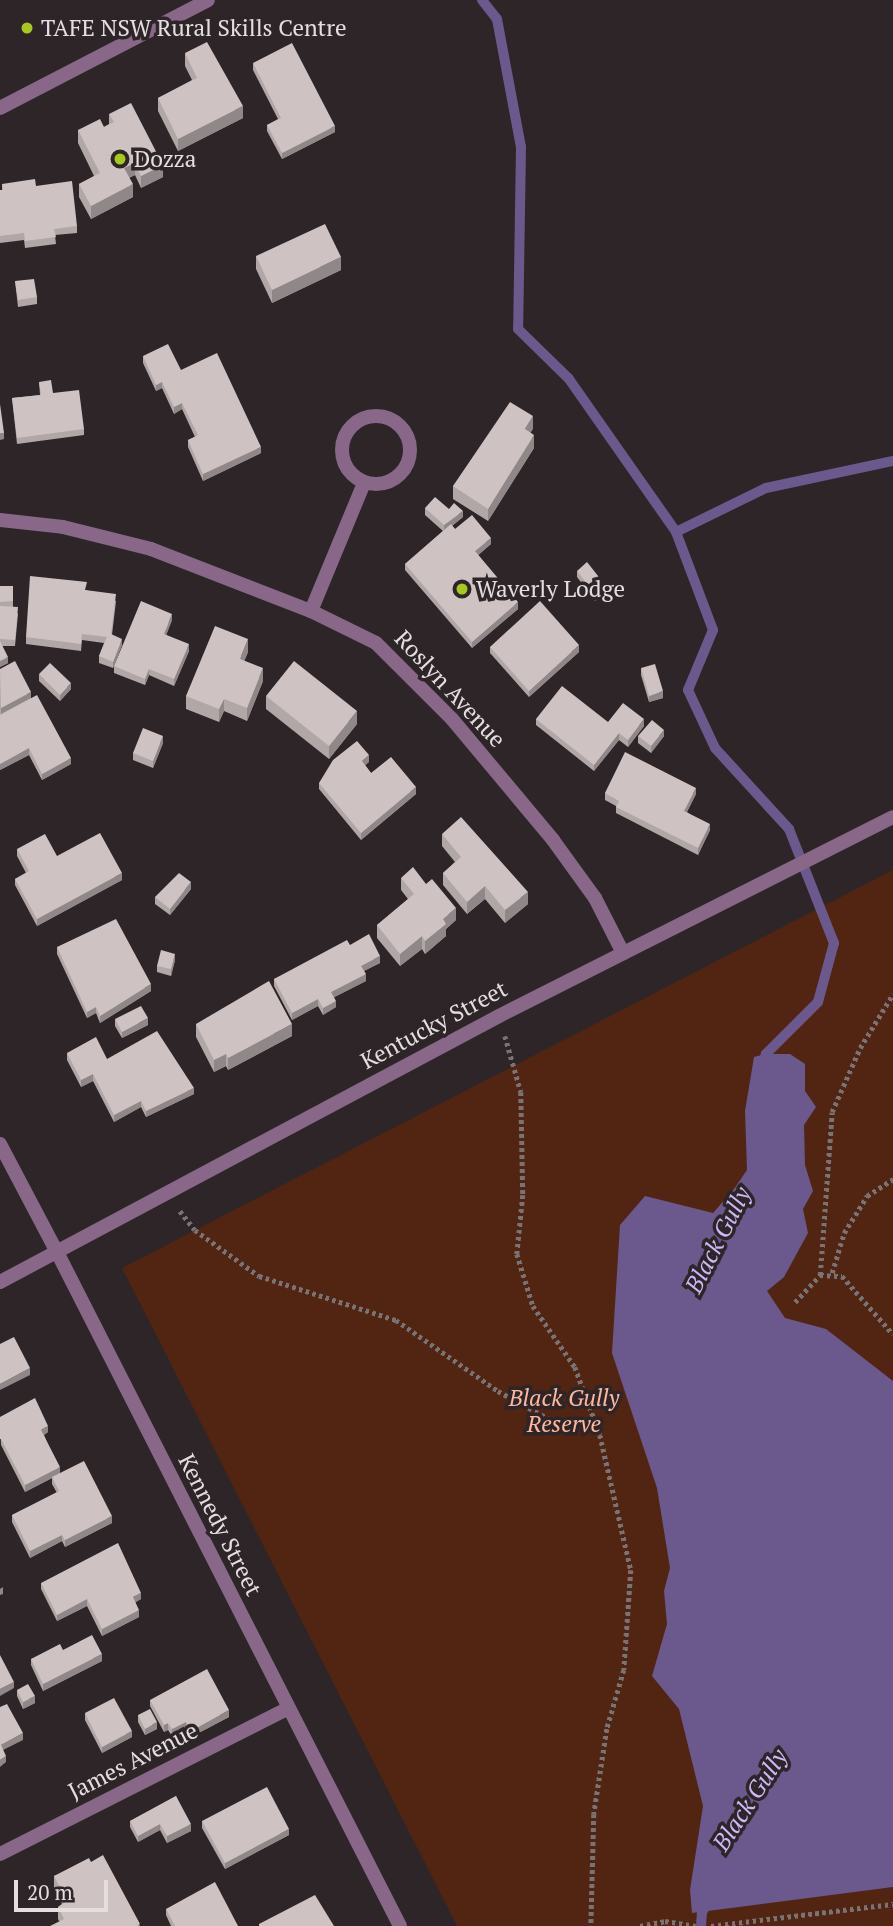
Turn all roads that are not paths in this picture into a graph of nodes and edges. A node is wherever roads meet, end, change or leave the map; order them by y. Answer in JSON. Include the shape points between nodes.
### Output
{"nodes":[{"id":1,"x":208,"y":0,"type":"edge"},
{"id":2,"x":0,"y":108,"type":"edge"},
{"id":3,"x":364,"y":482,"type":"junction"},
{"id":4,"x":0,"y":520,"type":"edge"},
{"id":5,"x":311,"y":611,"type":"junction"},
{"id":6,"x":893,"y":817,"type":"edge"},
{"id":7,"x":623,"y":953,"type":"junction"},
{"id":8,"x":0,"y":1144,"type":"edge"},
{"id":9,"x":57,"y":1252,"type":"junction"},
{"id":10,"x":0,"y":1282,"type":"edge"},
{"id":11,"x":287,"y":1709,"type":"junction"},
{"id":12,"x":0,"y":1854,"type":"edge"},
{"id":13,"x":400,"y":1926,"type":"edge"}],
"edges":[{"from":1,"to":2,"type":"street"},
{"from":3,"to":3,"type":"street","via":[[344,465],[343,438],[361,419],[388,417],[407,435],[409,461],[391,481]]},
{"from":3,"to":5,"type":"street"},
{"from":4,"to":5,"type":"street","name":"Roslyn Avenue","via":[[63,527],[125,541]]},
{"from":5,"to":7,"type":"street","name":"Roslyn Avenue","via":[[376,643],[452,719],[553,840],[595,898]]},
{"from":6,"to":7,"type":"street","name":"Kentucky Street"},
{"from":7,"to":9,"type":"street","name":"Kentucky Street"},
{"from":8,"to":9,"type":"street","name":"Kennedy Street"},
{"from":9,"to":10,"type":"street","name":"Kentucky Street"},
{"from":9,"to":11,"type":"street","name":"Kennedy Street"},
{"from":11,"to":12,"type":"street","name":"James Avenue"},
{"from":11,"to":13,"type":"street","name":"Kennedy Street"}]}
